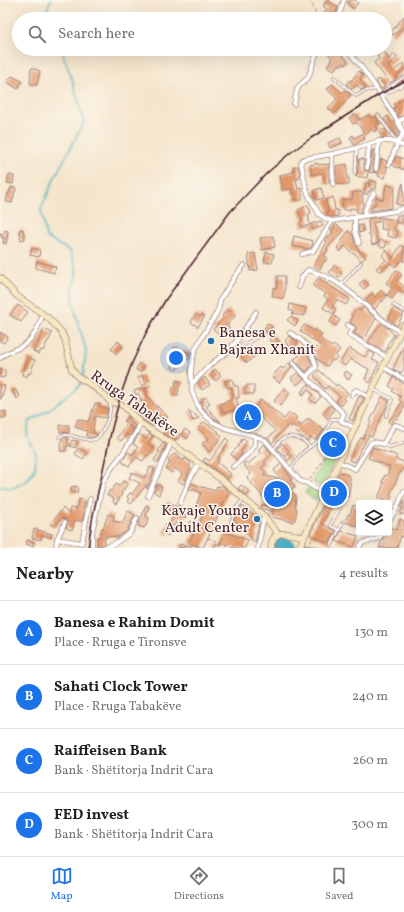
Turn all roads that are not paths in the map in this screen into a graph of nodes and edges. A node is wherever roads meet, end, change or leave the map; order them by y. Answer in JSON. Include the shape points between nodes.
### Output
{"nodes":[{"id":1,"x":344,"y":0,"type":"edge"},
{"id":2,"x":340,"y":12,"type":"edge"},
{"id":3,"x":316,"y":56,"type":"edge"},
{"id":4,"x":352,"y":56,"type":"edge"},
{"id":5,"x":334,"y":77,"type":"dead end"},
{"id":6,"x":404,"y":77,"type":"edge"},
{"id":7,"x":404,"y":84,"type":"edge"},
{"id":8,"x":379,"y":93,"type":"junction"},
{"id":9,"x":294,"y":104,"type":"dead end"},
{"id":10,"x":378,"y":115,"type":"dead end"},
{"id":11,"x":404,"y":118,"type":"edge"},
{"id":12,"x":398,"y":122,"type":"junction"},
{"id":13,"x":403,"y":133,"type":"edge"},
{"id":14,"x":379,"y":142,"type":"junction"},
{"id":15,"x":397,"y":142,"type":"junction"},
{"id":16,"x":369,"y":145,"type":"junction"},
{"id":17,"x":404,"y":146,"type":"edge"},
{"id":18,"x":357,"y":148,"type":"junction"},
{"id":19,"x":332,"y":154,"type":"junction"},
{"id":20,"x":389,"y":164,"type":"dead end"},
{"id":21,"x":367,"y":168,"type":"dead end"},
{"id":22,"x":376,"y":169,"type":"dead end"},
{"id":23,"x":355,"y":173,"type":"dead end"},
{"id":24,"x":333,"y":184,"type":"dead end"},
{"id":25,"x":374,"y":193,"type":"dead end"},
{"id":26,"x":404,"y":208,"type":"edge"},
{"id":27,"x":364,"y":216,"type":"junction"},
{"id":28,"x":355,"y":218,"type":"junction"},
{"id":29,"x":332,"y":220,"type":"junction"},
{"id":30,"x":359,"y":243,"type":"dead end"},
{"id":31,"x":302,"y":254,"type":"dead end"},
{"id":32,"x":361,"y":263,"type":"dead end"},
{"id":33,"x":244,"y":265,"type":"dead end"},
{"id":34,"x":0,"y":278,"type":"edge"},
{"id":35,"x":341,"y":285,"type":"junction"},
{"id":36,"x":298,"y":287,"type":"dead end"},
{"id":37,"x":392,"y":305,"type":"dead end"},
{"id":38,"x":404,"y":311,"type":"edge"},
{"id":39,"x":256,"y":312,"type":"dead end"},
{"id":40,"x":43,"y":314,"type":"junction"},
{"id":41,"x":347,"y":325,"type":"dead end"},
{"id":42,"x":404,"y":325,"type":"edge"},
{"id":43,"x":265,"y":333,"type":"dead end"},
{"id":44,"x":290,"y":333,"type":"dead end"},
{"id":45,"x":401,"y":336,"type":"edge"},
{"id":46,"x":228,"y":351,"type":"junction"},
{"id":47,"x":0,"y":358,"type":"edge"},
{"id":48,"x":388,"y":358,"type":"junction"},
{"id":49,"x":293,"y":363,"type":"dead end"},
{"id":50,"x":383,"y":367,"type":"junction"},
{"id":51,"x":307,"y":378,"type":"junction"},
{"id":52,"x":404,"y":379,"type":"edge"},
{"id":53,"x":192,"y":384,"type":"junction"},
{"id":54,"x":373,"y":389,"type":"junction"},
{"id":55,"x":352,"y":395,"type":"dead end"},
{"id":56,"x":369,"y":397,"type":"junction"},
{"id":57,"x":110,"y":402,"type":"junction"},
{"id":58,"x":386,"y":416,"type":"dead end"},
{"id":59,"x":341,"y":419,"type":"junction"},
{"id":60,"x":140,"y":423,"type":"junction"},
{"id":61,"x":355,"y":428,"type":"junction"},
{"id":62,"x":404,"y":428,"type":"edge"},
{"id":63,"x":256,"y":436,"type":"junction"},
{"id":64,"x":59,"y":437,"type":"dead end"},
{"id":65,"x":171,"y":443,"type":"junction"},
{"id":66,"x":404,"y":443,"type":"edge"},
{"id":67,"x":383,"y":444,"type":"junction"},
{"id":68,"x":310,"y":447,"type":"junction"},
{"id":69,"x":274,"y":450,"type":"junction"},
{"id":70,"x":339,"y":462,"type":"junction"},
{"id":71,"x":199,"y":464,"type":"junction"},
{"id":72,"x":233,"y":467,"type":"dead end"},
{"id":73,"x":291,"y":470,"type":"junction"},
{"id":74,"x":404,"y":491,"type":"edge"},
{"id":75,"x":324,"y":494,"type":"junction"},
{"id":76,"x":148,"y":496,"type":"dead end"},
{"id":77,"x":90,"y":499,"type":"dead end"},
{"id":78,"x":244,"y":500,"type":"junction"},
{"id":79,"x":180,"y":503,"type":"dead end"},
{"id":80,"x":264,"y":516,"type":"junction"},
{"id":81,"x":392,"y":516,"type":"edge"},
{"id":82,"x":137,"y":518,"type":"dead end"},
{"id":83,"x":65,"y":522,"type":"dead end"},
{"id":84,"x":231,"y":522,"type":"dead end"},
{"id":85,"x":343,"y":522,"type":"dead end"},
{"id":86,"x":339,"y":530,"type":"junction"},
{"id":87,"x":278,"y":534,"type":"junction"},
{"id":88,"x":381,"y":536,"type":"edge"},
{"id":89,"x":304,"y":537,"type":"junction"},
{"id":90,"x":57,"y":539,"type":"junction"},
{"id":91,"x":331,"y":546,"type":"dead end"},
{"id":92,"x":56,"y":548,"type":"edge"},
{"id":93,"x":92,"y":548,"type":"edge"},
{"id":94,"x":102,"y":548,"type":"edge"},
{"id":95,"x":258,"y":548,"type":"edge"},
{"id":96,"x":271,"y":548,"type":"edge"},
{"id":97,"x":299,"y":548,"type":"edge"},
{"id":98,"x":359,"y":548,"type":"edge"}],
"edges":[{"from":1,"to":2,"type":"street"},
{"from":3,"to":9,"type":"street","via":[[308,78],[297,90]]},
{"from":4,"to":8,"type":"street"},
{"from":5,"to":8,"type":"lane","via":[[356,96],[367,90]]},
{"from":6,"to":8,"type":"lane"},
{"from":7,"to":8,"type":"lane"},
{"from":8,"to":12,"type":"street"},
{"from":10,"to":15,"type":"lane"},
{"from":11,"to":12,"type":"street"},
{"from":12,"to":13,"type":"street"},
{"from":13,"to":15,"type":"street"},
{"from":14,"to":15,"type":"street"},
{"from":14,"to":16,"type":"street"},
{"from":14,"to":22,"type":"street"},
{"from":15,"to":17,"type":"street"},
{"from":15,"to":20,"type":"street"},
{"from":16,"to":18,"type":"street"},
{"from":16,"to":21,"type":"street"},
{"from":18,"to":19,"type":"street"},
{"from":18,"to":23,"type":"lane"},
{"from":19,"to":24,"type":"street"},
{"from":19,"to":29,"type":"street","via":[[304,159],[301,163],[306,188],[315,208],[323,218]]},
{"from":25,"to":27,"type":"street"},
{"from":26,"to":27,"type":"street"},
{"from":27,"to":28,"type":"street"},
{"from":28,"to":29,"type":"street"},
{"from":28,"to":30,"type":"street","via":[[355,231]]},
{"from":29,"to":31,"type":"street","via":[[313,251]]},
{"from":32,"to":35,"type":"lane"},
{"from":33,"to":53,"type":"street","via":[[220,300],[216,314],[195,350],[190,372]]},
{"from":34,"to":40,"type":"street","name":"Rruga Tabakëve","via":[[16,296]]},
{"from":35,"to":36,"type":"street","via":[[308,270]]},
{"from":35,"to":45,"type":"street"},
{"from":37,"to":38,"type":"lane"},
{"from":39,"to":46,"type":"street"},
{"from":40,"to":47,"type":"street","via":[[31,339]]},
{"from":40,"to":57,"type":"street","name":"Rruga Tabakëve","via":[[62,333],[75,374],[99,390]]},
{"from":41,"to":48,"type":"street","via":[[353,328],[350,336]]},
{"from":42,"to":45,"type":"street"},
{"from":43,"to":46,"type":"lane"},
{"from":44,"to":51,"type":"street","via":[[297,336],[314,358],[316,367]]},
{"from":45,"to":48,"type":"street"},
{"from":46,"to":53,"type":"street","via":[[210,364]]},
{"from":48,"to":50,"type":"street"},
{"from":49,"to":51,"type":"street"},
{"from":50,"to":52,"type":"street"},
{"from":50,"to":54,"type":"street"},
{"from":51,"to":59,"type":"street","via":[[344,414]]},
{"from":53,"to":63,"type":"street","via":[[192,392],[199,408],[213,422]]},
{"from":54,"to":56,"type":"street"},
{"from":54,"to":58,"type":"lane","via":[[392,400]]},
{"from":55,"to":56,"type":"street","via":[[356,390]]},
{"from":56,"to":61,"type":"street"},
{"from":57,"to":60,"type":"street","name":"Rruga Tabakëve","via":[[120,404]]},
{"from":57,"to":64,"type":"lane","via":[[109,419],[98,437],[91,440],[65,435]]},
{"from":59,"to":61,"type":"street"},
{"from":59,"to":68,"type":"lane","via":[[332,419],[322,438]]},
{"from":60,"to":65,"type":"street","name":"Rruga Tabakëve"},
{"from":60,"to":93,"type":"street","via":[[124,453],[103,482],[92,532]]},
{"from":61,"to":70,"type":"street"},
{"from":62,"to":67,"type":"street","via":[[394,425]]},
{"from":63,"to":69,"type":"street","via":[[265,440]]},
{"from":63,"to":72,"type":"street","via":[[250,452]]},
{"from":65,"to":71,"type":"street","name":"Rruga Tabakëve"},
{"from":65,"to":76,"type":"street"},
{"from":66,"to":67,"type":"lane","via":[[389,447]]},
{"from":67,"to":70,"type":"street","via":[[369,444],[355,469]]},
{"from":68,"to":69,"type":"lane","via":[[298,437],[289,437],[280,440]]},
{"from":68,"to":73,"type":"lane","via":[[295,461]]},
{"from":69,"to":73,"type":"street"},
{"from":70,"to":75,"type":"street"},
{"from":71,"to":78,"type":"street","name":"Rruga Tabakëve"},
{"from":71,"to":79,"type":"street"},
{"from":73,"to":75,"type":"street","via":[[300,481]]},
{"from":74,"to":81,"type":"street"},
{"from":75,"to":86,"type":"lane","via":[[339,505],[340,508],[331,526]]},
{"from":75,"to":89,"type":"street"},
{"from":77,"to":90,"type":"street","via":[[82,543]]},
{"from":78,"to":80,"type":"street","name":"Rruga Tabakëve"},
{"from":78,"to":84,"type":"lane","via":[[237,507]]},
{"from":80,"to":87,"type":"street","name":"Rruga Tabakëve"},
{"from":80,"to":95,"type":"street"},
{"from":82,"to":94,"type":"street","via":[[130,533],[114,544]]},
{"from":83,"to":90,"type":"street"},
{"from":85,"to":86,"type":"lane"},
{"from":86,"to":91,"type":"lane"},
{"from":87,"to":89,"type":"street"},
{"from":87,"to":96,"type":"street","via":[[273,539]]},
{"from":88,"to":98,"type":"street","via":[[363,542]]},
{"from":89,"to":97,"type":"street"},
{"from":90,"to":92,"type":"street"}]}
